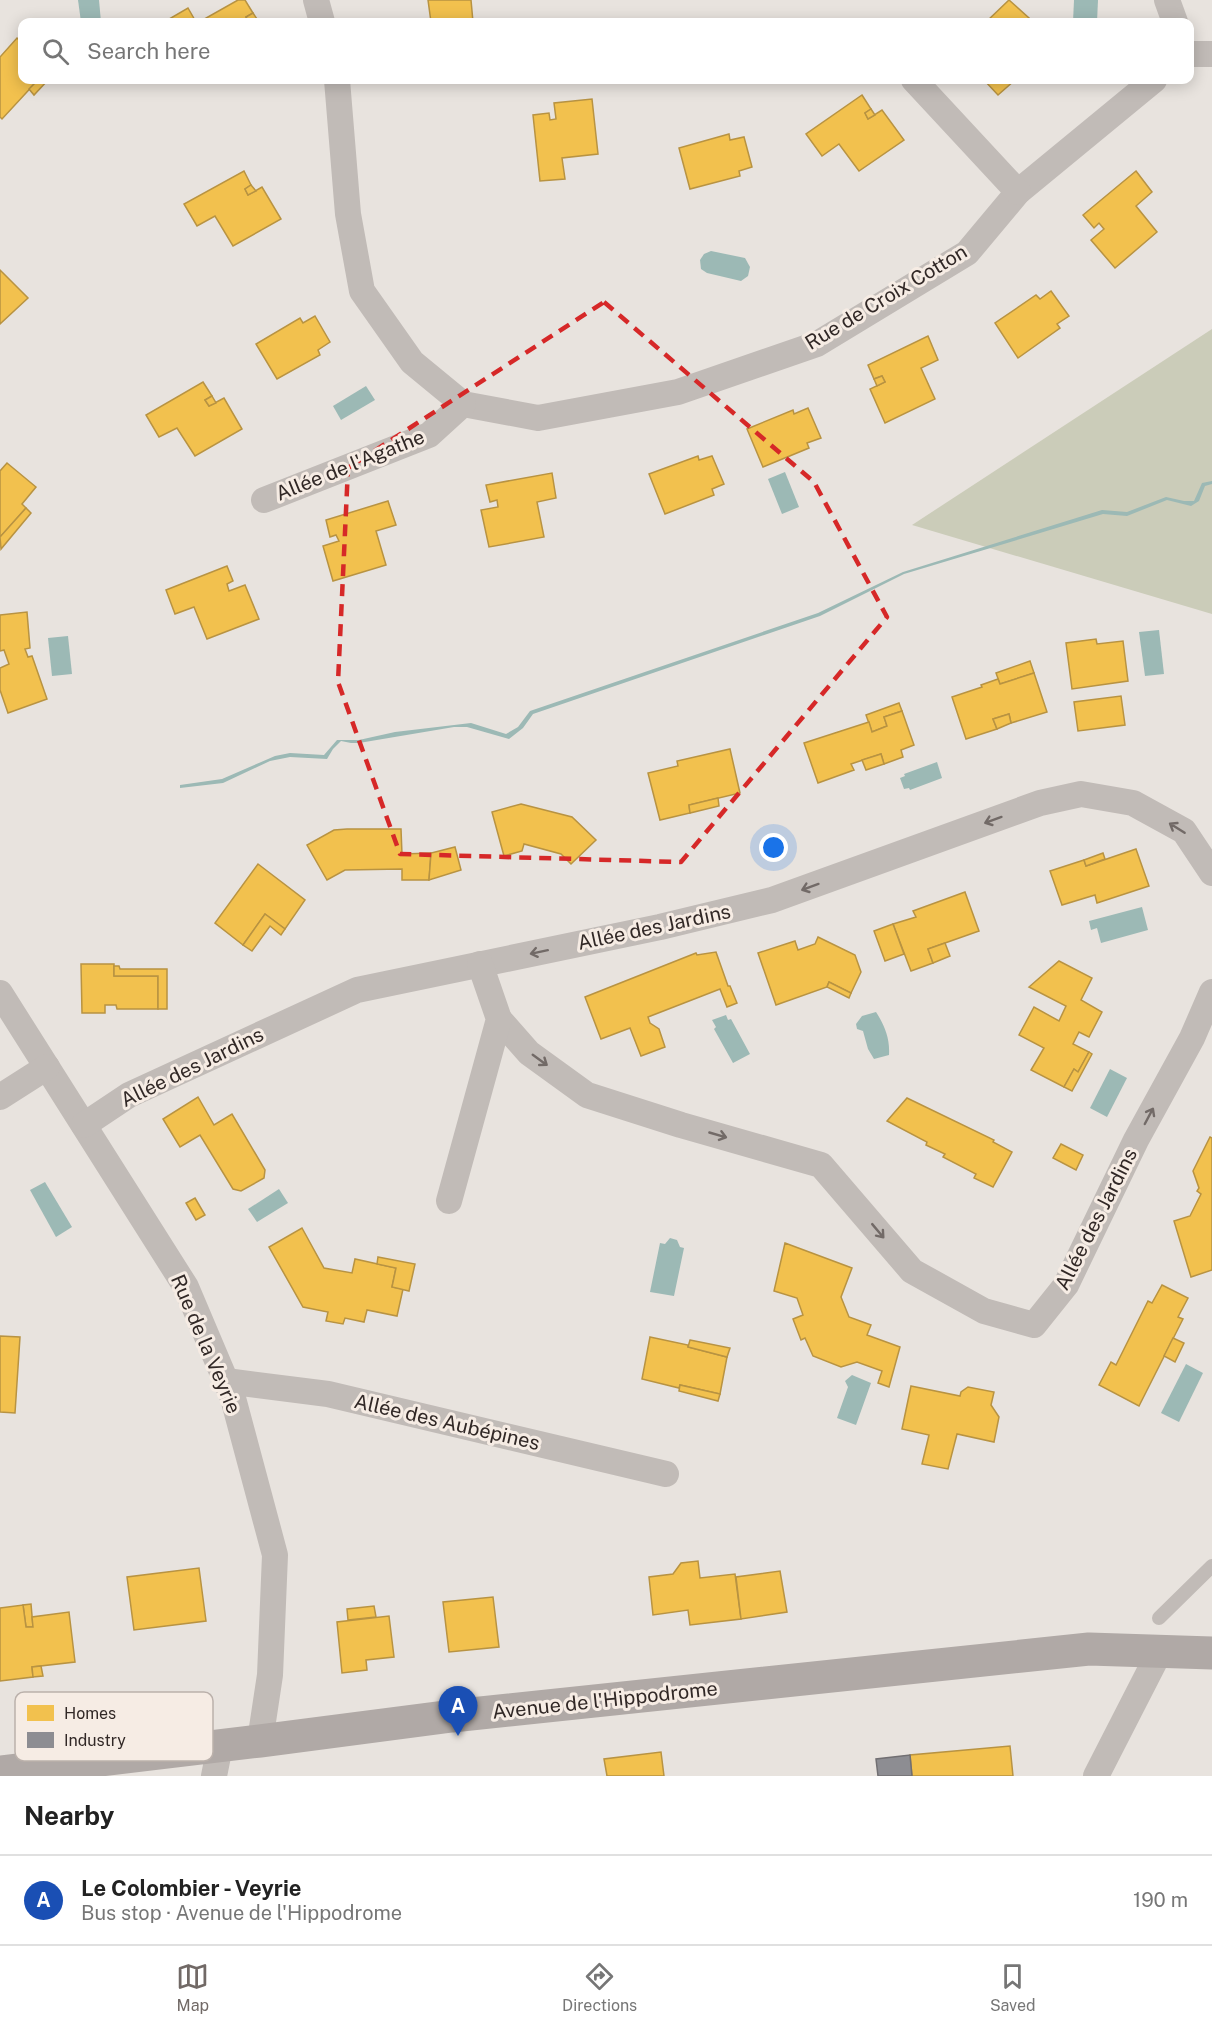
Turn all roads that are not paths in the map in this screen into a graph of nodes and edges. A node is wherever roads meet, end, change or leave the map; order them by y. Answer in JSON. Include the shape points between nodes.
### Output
{"nodes":[{"id":1,"x":316,"y":0,"type":"edge"},
{"id":2,"x":1167,"y":0,"type":"edge"},
{"id":3,"x":321,"y":18,"type":"edge"},
{"id":4,"x":1174,"y":18,"type":"edge"},
{"id":5,"x":1194,"y":54,"type":"edge"},
{"id":6,"x":1212,"y":54,"type":"edge"},
{"id":7,"x":337,"y":84,"type":"edge"},
{"id":8,"x":918,"y":84,"type":"edge"},
{"id":9,"x":1149,"y":84,"type":"edge"},
{"id":10,"x":1018,"y":192,"type":"junction"},
{"id":11,"x":462,"y":404,"type":"junction"},
{"id":12,"x":264,"y":500,"type":"dead end"},
{"id":13,"x":1212,"y":873,"type":"edge"},
{"id":14,"x":480,"y":964,"type":"junction"},
{"id":15,"x":0,"y":993,"type":"edge"},
{"id":16,"x":1212,"y":993,"type":"edge"},
{"id":17,"x":499,"y":1019,"type":"junction"},
{"id":18,"x":47,"y":1067,"type":"junction"},
{"id":19,"x":0,"y":1097,"type":"edge"},
{"id":20,"x":84,"y":1125,"type":"junction"},
{"id":21,"x":449,"y":1201,"type":"dead end"},
{"id":22,"x":226,"y":1381,"type":"junction"},
{"id":23,"x":666,"y":1474,"type":"dead end"},
{"id":24,"x":1212,"y":1566,"type":"edge"},
{"id":25,"x":1159,"y":1618,"type":"dead end"},
{"id":26,"x":1160,"y":1651,"type":"junction"},
{"id":27,"x":1212,"y":1653,"type":"edge"},
{"id":28,"x":260,"y":1741,"type":"junction"},
{"id":29,"x":217,"y":1761,"type":"edge"},
{"id":30,"x":0,"y":1772,"type":"edge"},
{"id":31,"x":1096,"y":1776,"type":"edge"}],
"edges":[{"from":1,"to":3,"type":"street"},
{"from":2,"to":4,"type":"street"},
{"from":5,"to":6,"type":"street"},
{"from":7,"to":11,"type":"street","name":"Rue de Croix Cotton","via":[[348,214],[362,291],[412,362]]},
{"from":8,"to":10,"type":"street"},
{"from":9,"to":10,"type":"street","name":"Rue de Croix Cotton"},
{"from":10,"to":11,"type":"street","name":"Rue de Croix Cotton","via":[[967,253],[817,344],[678,392],[538,418]]},
{"from":11,"to":12,"type":"street","name":"Allée de l'Agathe","via":[[429,435]]},
{"from":13,"to":14,"type":"street","name":"Allée des Jardins","one_way":true,"via":[[1184,831],[1133,803],[1081,794],[1040,803],[772,900]]},
{"from":14,"to":17,"type":"street"},
{"from":14,"to":20,"type":"street","name":"Allée des Jardins","via":[[357,990],[129,1095]]},
{"from":15,"to":18,"type":"street","name":"Rue de la Veyrie"},
{"from":17,"to":16,"type":"street","name":"Allée des Jardins","one_way":true,"via":[[529,1053],[587,1095],[822,1165],[912,1271],[984,1311],[1034,1325],[1066,1285]]},
{"from":17,"to":21,"type":"street"},
{"from":18,"to":19,"type":"street"},
{"from":18,"to":20,"type":"street","name":"Rue de la Veyrie"},
{"from":20,"to":22,"type":"street","name":"Rue de la Veyrie","via":[[186,1287]]},
{"from":22,"to":23,"type":"street","name":"Allée des Aubépines","via":[[328,1395]]},
{"from":22,"to":28,"type":"street","name":"Rue de la Veyrie","via":[[275,1555],[270,1675]]},
{"from":24,"to":25,"type":"lane"},
{"from":26,"to":27,"type":"main road","name":"Avenue de l'Hippodrome"},
{"from":26,"to":28,"type":"main road","name":"Avenue de l'Hippodrome","via":[[1078,1650],[452,1716]]},
{"from":26,"to":31,"type":"street"},
{"from":28,"to":29,"type":"main road","name":"Avenue de l'Hippodrome"},
{"from":29,"to":30,"type":"main road","name":"Avenue de l'Hippodrome"}]}
